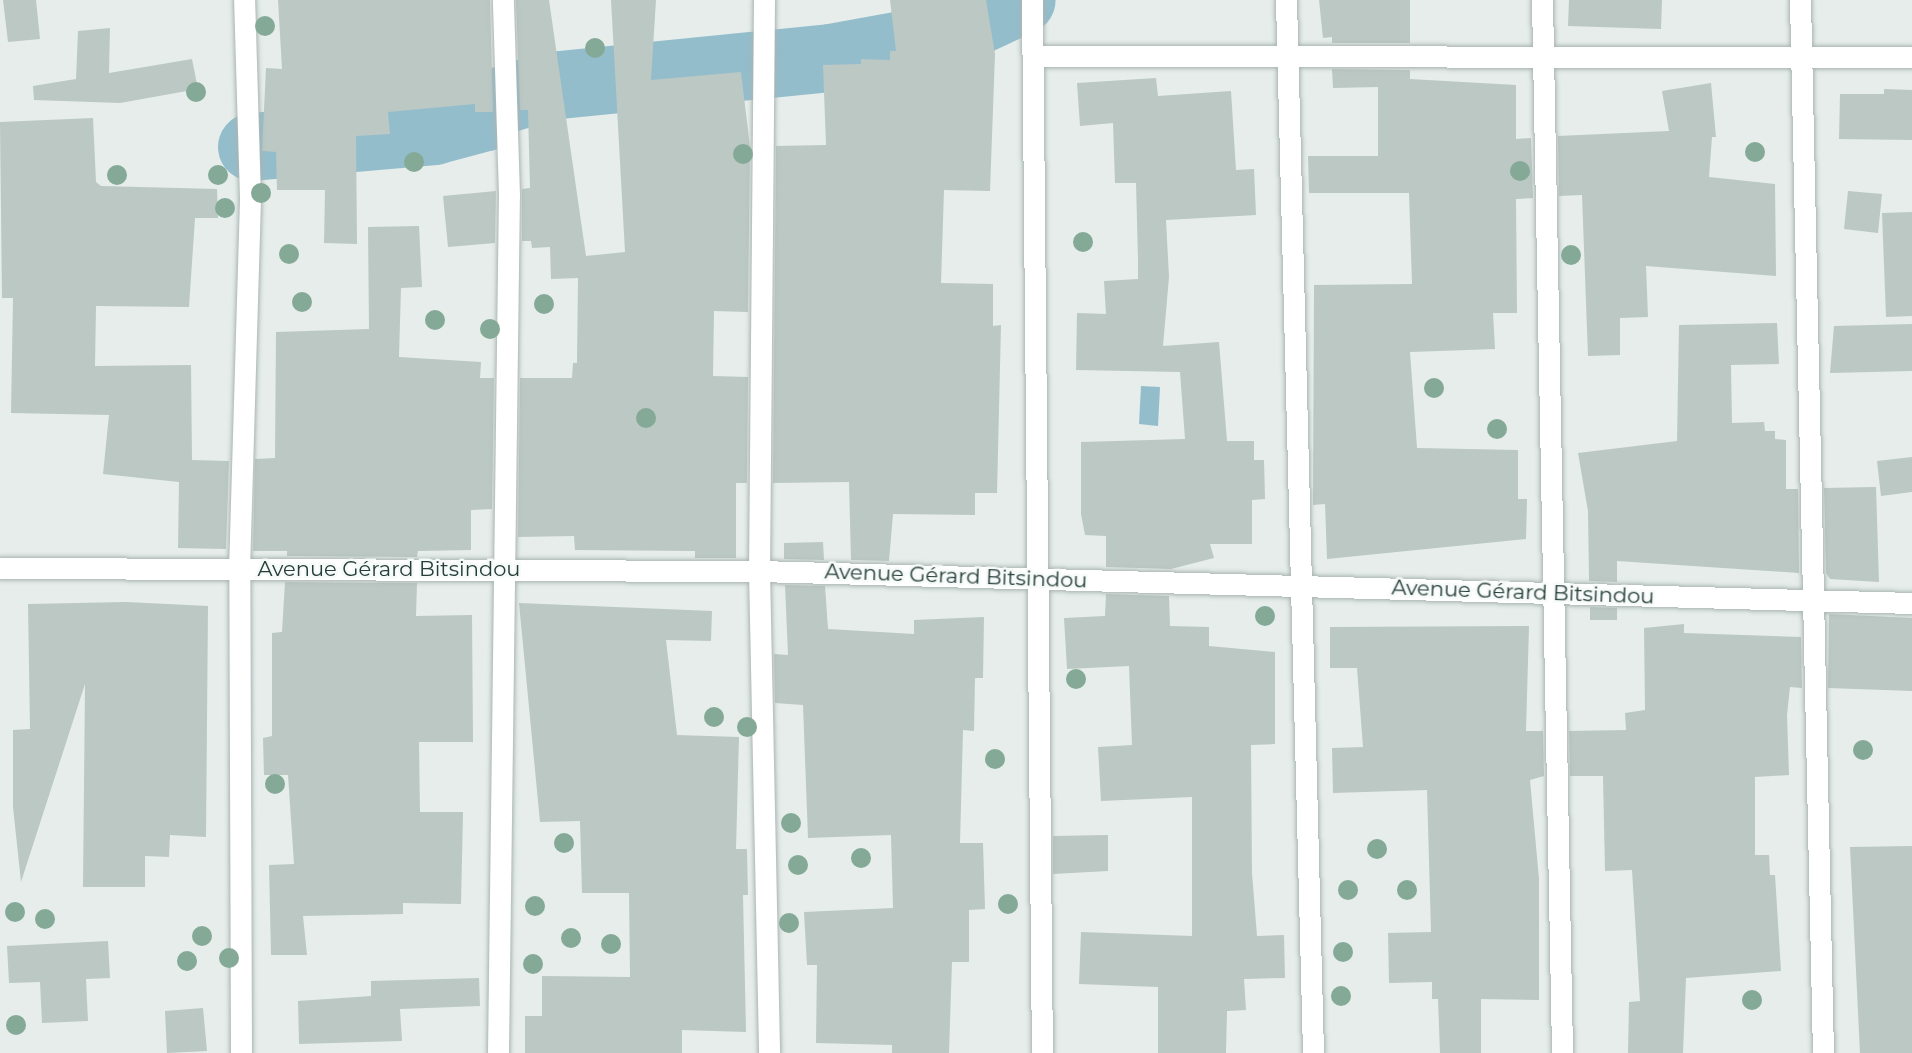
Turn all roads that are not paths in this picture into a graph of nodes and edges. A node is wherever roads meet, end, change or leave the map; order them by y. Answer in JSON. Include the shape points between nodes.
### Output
{"nodes":[{"id":1,"x":244,"y":0,"type":"edge"},
{"id":2,"x":503,"y":0,"type":"edge"},
{"id":3,"x":764,"y":0,"type":"edge"},
{"id":4,"x":1032,"y":0,"type":"edge"},
{"id":5,"x":1286,"y":0,"type":"edge"},
{"id":6,"x":1542,"y":0,"type":"edge"},
{"id":7,"x":1800,"y":0,"type":"edge"},
{"id":8,"x":1288,"y":53,"type":"junction"},
{"id":9,"x":1801,"y":55,"type":"junction"},
{"id":10,"x":1035,"y":56,"type":"junction"},
{"id":11,"x":1541,"y":57,"type":"junction"},
{"id":12,"x":1912,"y":57,"type":"edge"},
{"id":13,"x":0,"y":568,"type":"edge"},
{"id":14,"x":502,"y":569,"type":"junction"},
{"id":15,"x":239,"y":570,"type":"junction"},
{"id":16,"x":759,"y":571,"type":"junction"},
{"id":17,"x":1039,"y":579,"type":"junction"},
{"id":18,"x":1302,"y":586,"type":"junction"},
{"id":19,"x":1555,"y":593,"type":"junction"},
{"id":20,"x":1813,"y":600,"type":"junction"},
{"id":21,"x":1912,"y":603,"type":"edge"},
{"id":22,"x":240,"y":1053,"type":"edge"},
{"id":23,"x":498,"y":1053,"type":"edge"},
{"id":24,"x":768,"y":1053,"type":"edge"},
{"id":25,"x":1042,"y":1053,"type":"edge"},
{"id":26,"x":1313,"y":1053,"type":"edge"},
{"id":27,"x":1562,"y":1053,"type":"edge"},
{"id":28,"x":1823,"y":1053,"type":"edge"}],
"edges":[{"from":1,"to":15,"type":"street","via":[[250,198]]},
{"from":2,"to":14,"type":"street","via":[[509,195]]},
{"from":3,"to":16,"type":"street"},
{"from":4,"to":10,"type":"street"},
{"from":5,"to":8,"type":"street"},
{"from":6,"to":11,"type":"street"},
{"from":7,"to":9,"type":"street"},
{"from":8,"to":10,"type":"street"},
{"from":8,"to":11,"type":"street"},
{"from":8,"to":18,"type":"street"},
{"from":9,"to":11,"type":"street"},
{"from":9,"to":12,"type":"street"},
{"from":9,"to":20,"type":"street"},
{"from":10,"to":17,"type":"street"},
{"from":11,"to":19,"type":"street"},
{"from":13,"to":15,"type":"street","name":"Avenue Gérard Bitsindou"},
{"from":14,"to":15,"type":"street","name":"Avenue Gérard Bitsindou"},
{"from":14,"to":16,"type":"street","name":"Avenue Gérard Bitsindou"},
{"from":14,"to":23,"type":"street"},
{"from":15,"to":22,"type":"street"},
{"from":16,"to":17,"type":"street","name":"Avenue Gérard Bitsindou"},
{"from":16,"to":24,"type":"street"},
{"from":17,"to":18,"type":"street","name":"Avenue Gérard Bitsindou"},
{"from":17,"to":25,"type":"street"},
{"from":18,"to":19,"type":"street","name":"Avenue Gérard Bitsindou"},
{"from":18,"to":26,"type":"street"},
{"from":19,"to":20,"type":"street","name":"Avenue Gérard Bitsindou"},
{"from":19,"to":27,"type":"street"},
{"from":20,"to":21,"type":"street","name":"Avenue Gérard Bitsindou"},
{"from":20,"to":28,"type":"street"}]}
